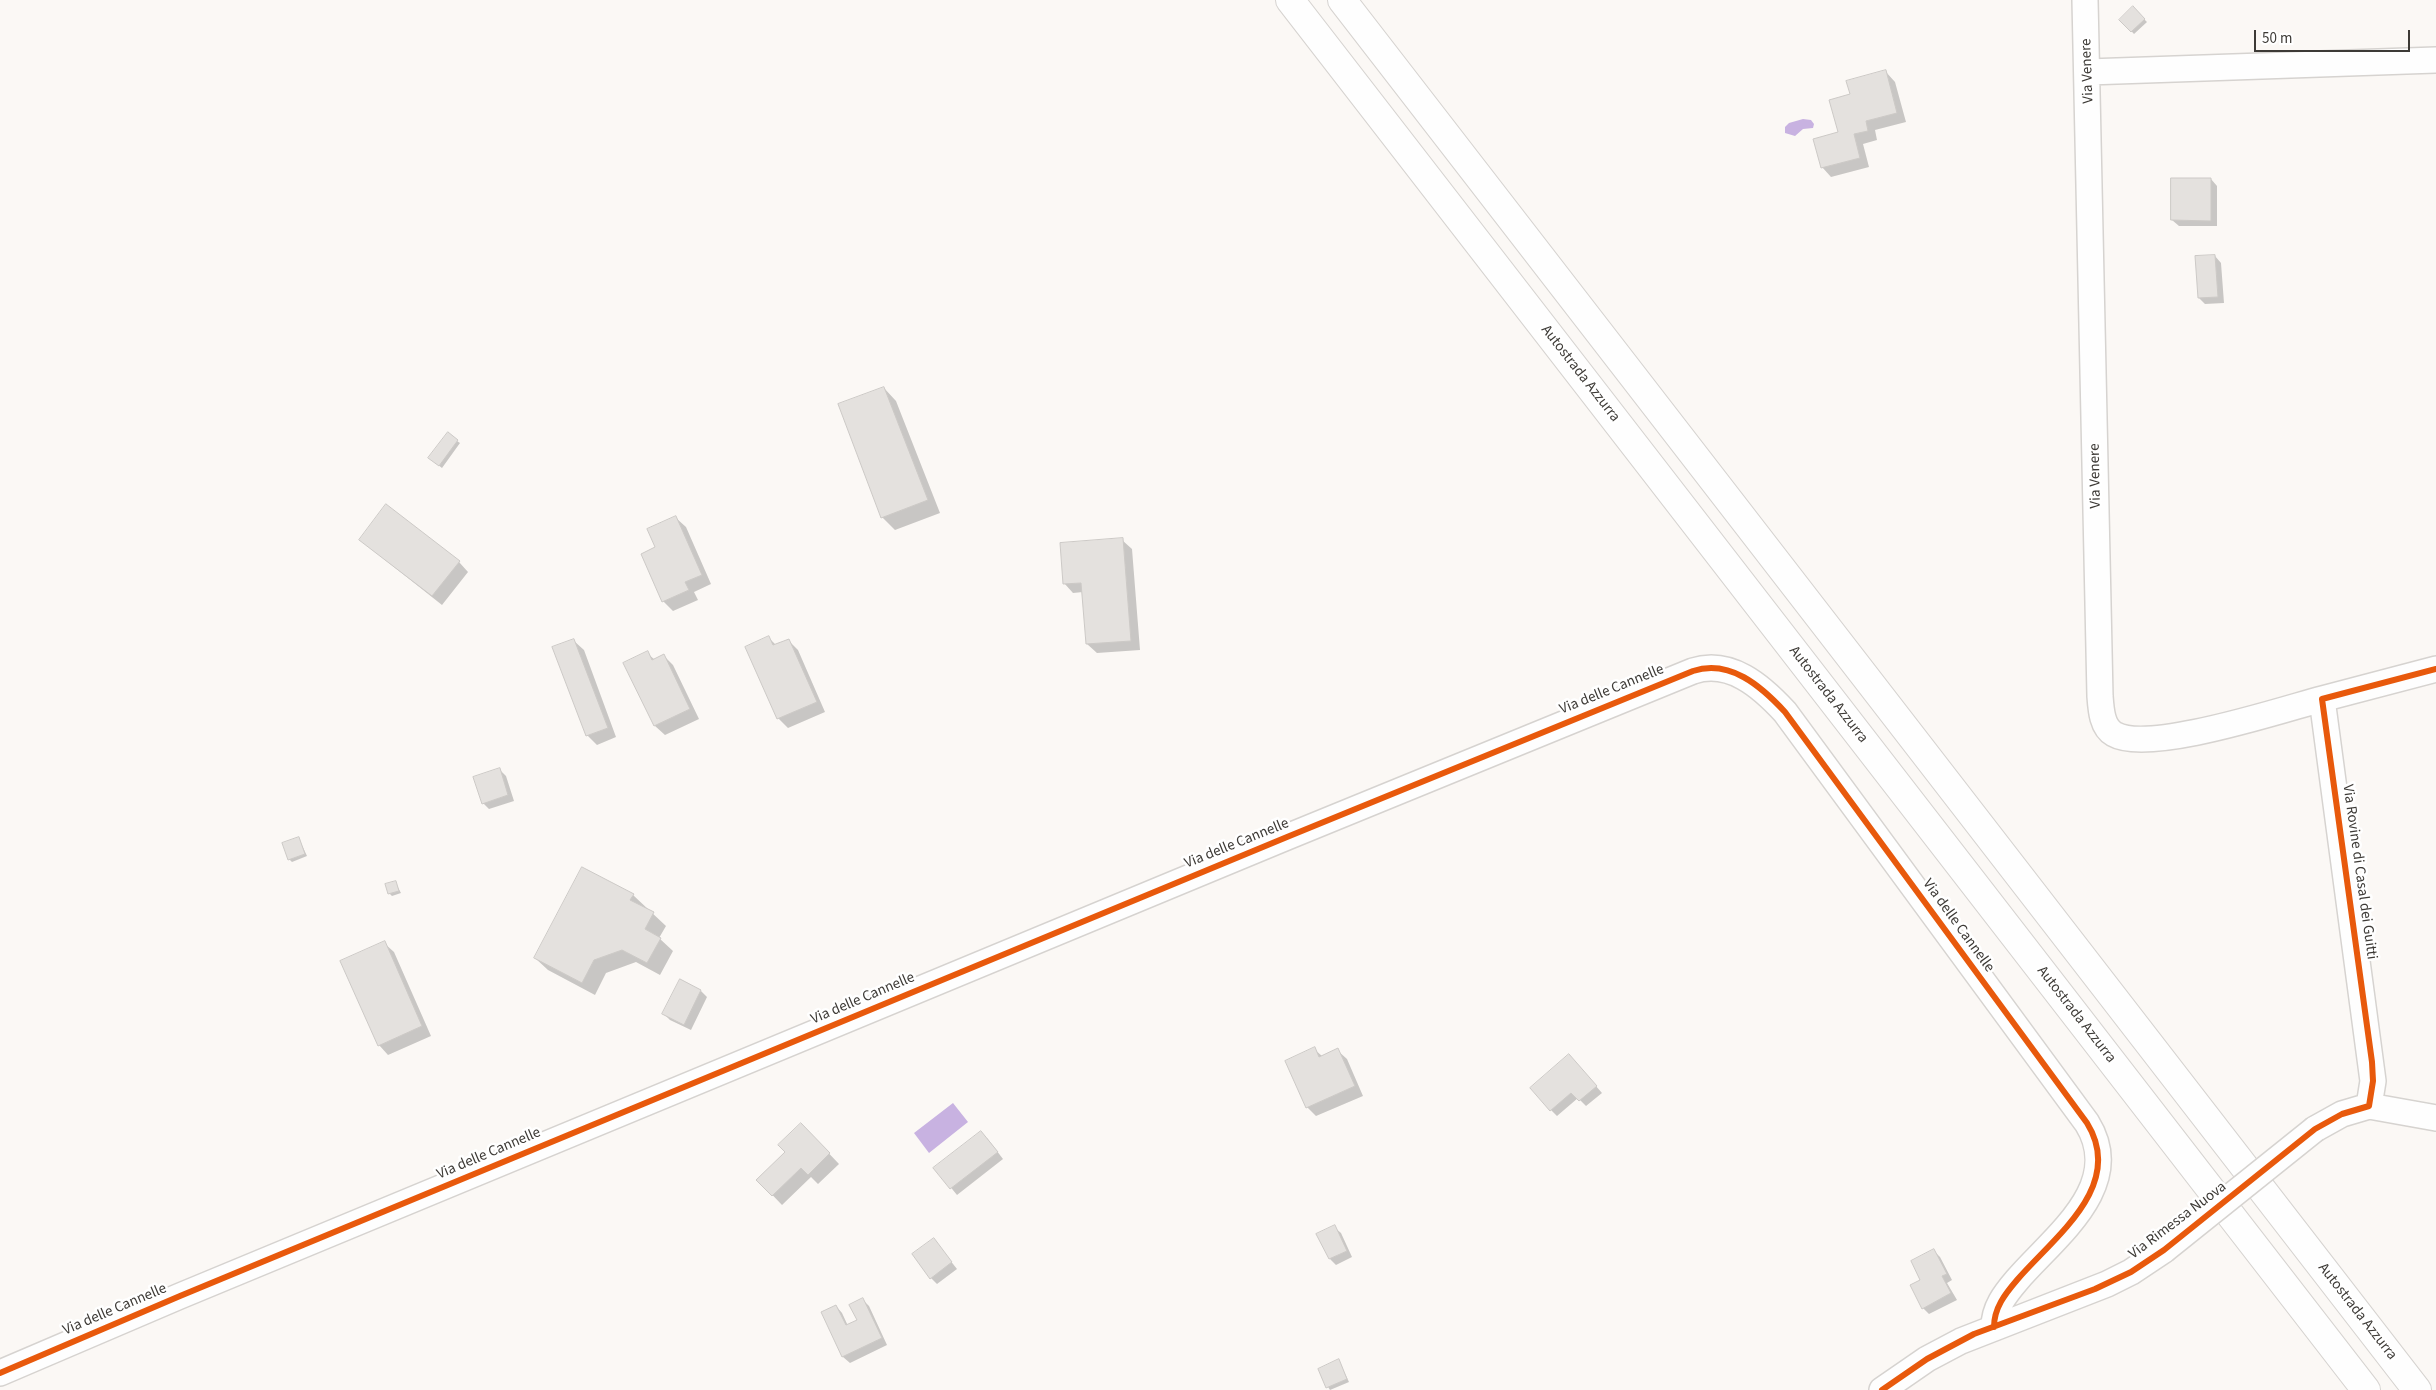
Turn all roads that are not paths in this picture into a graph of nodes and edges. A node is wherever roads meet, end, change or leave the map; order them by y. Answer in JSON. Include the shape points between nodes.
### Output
{"nodes":[{"id":1,"x":1290,"y":0,"type":"edge"},
{"id":2,"x":1342,"y":0,"type":"edge"},
{"id":3,"x":2085,"y":0,"type":"edge"},
{"id":4,"x":2436,"y":60,"type":"edge"},
{"id":5,"x":2088,"y":72,"type":"junction"},
{"id":6,"x":2436,"y":669,"type":"edge"},
{"id":7,"x":2322,"y":699,"type":"junction"},
{"id":8,"x":2369,"y":1106,"type":"junction"},
{"id":9,"x":2436,"y":1118,"type":"edge"},
{"id":10,"x":1994,"y":1327,"type":"junction"},
{"id":11,"x":0,"y":1373,"type":"edge"},
{"id":12,"x":1882,"y":1390,"type":"edge"},
{"id":13,"x":2366,"y":1390,"type":"edge"},
{"id":14,"x":2417,"y":1390,"type":"edge"}],
"edges":[{"from":1,"to":13,"type":"highway","name":"Autostrada Azzurra"},
{"from":2,"to":14,"type":"highway","name":"Autostrada Azzurra"},
{"from":3,"to":5,"type":"street","name":"Via Venere"},
{"from":4,"to":5,"type":"street"},
{"from":5,"to":7,"type":"street","name":"Via Venere","via":[[2100,677],[2105,723],[2110,731],[2124,738],[2168,739]]},
{"from":6,"to":7,"type":"street"},
{"from":7,"to":8,"type":"street","name":"Via Rovine di Casal dei Guitti","via":[[2372,1062]]},
{"from":8,"to":9,"type":"street"},
{"from":8,"to":10,"type":"street","name":"Via Rimessa Nuova","bridge":true,"via":[[2342,1114],[2315,1129],[2164,1250],[2131,1272]]},
{"from":10,"to":11,"type":"street","name":"Via delle Cannelle","via":[[1996,1310],[2005,1296],[2085,1204],[2098,1165],[2098,1149],[2093,1134],[1785,712],[1766,692],[1739,675],[1723,668],[1709,667],[1692,671],[1278,840]]},
{"from":10,"to":12,"type":"street","name":"Via Rimessa Nuova","via":[[1942,1350]]}]}
